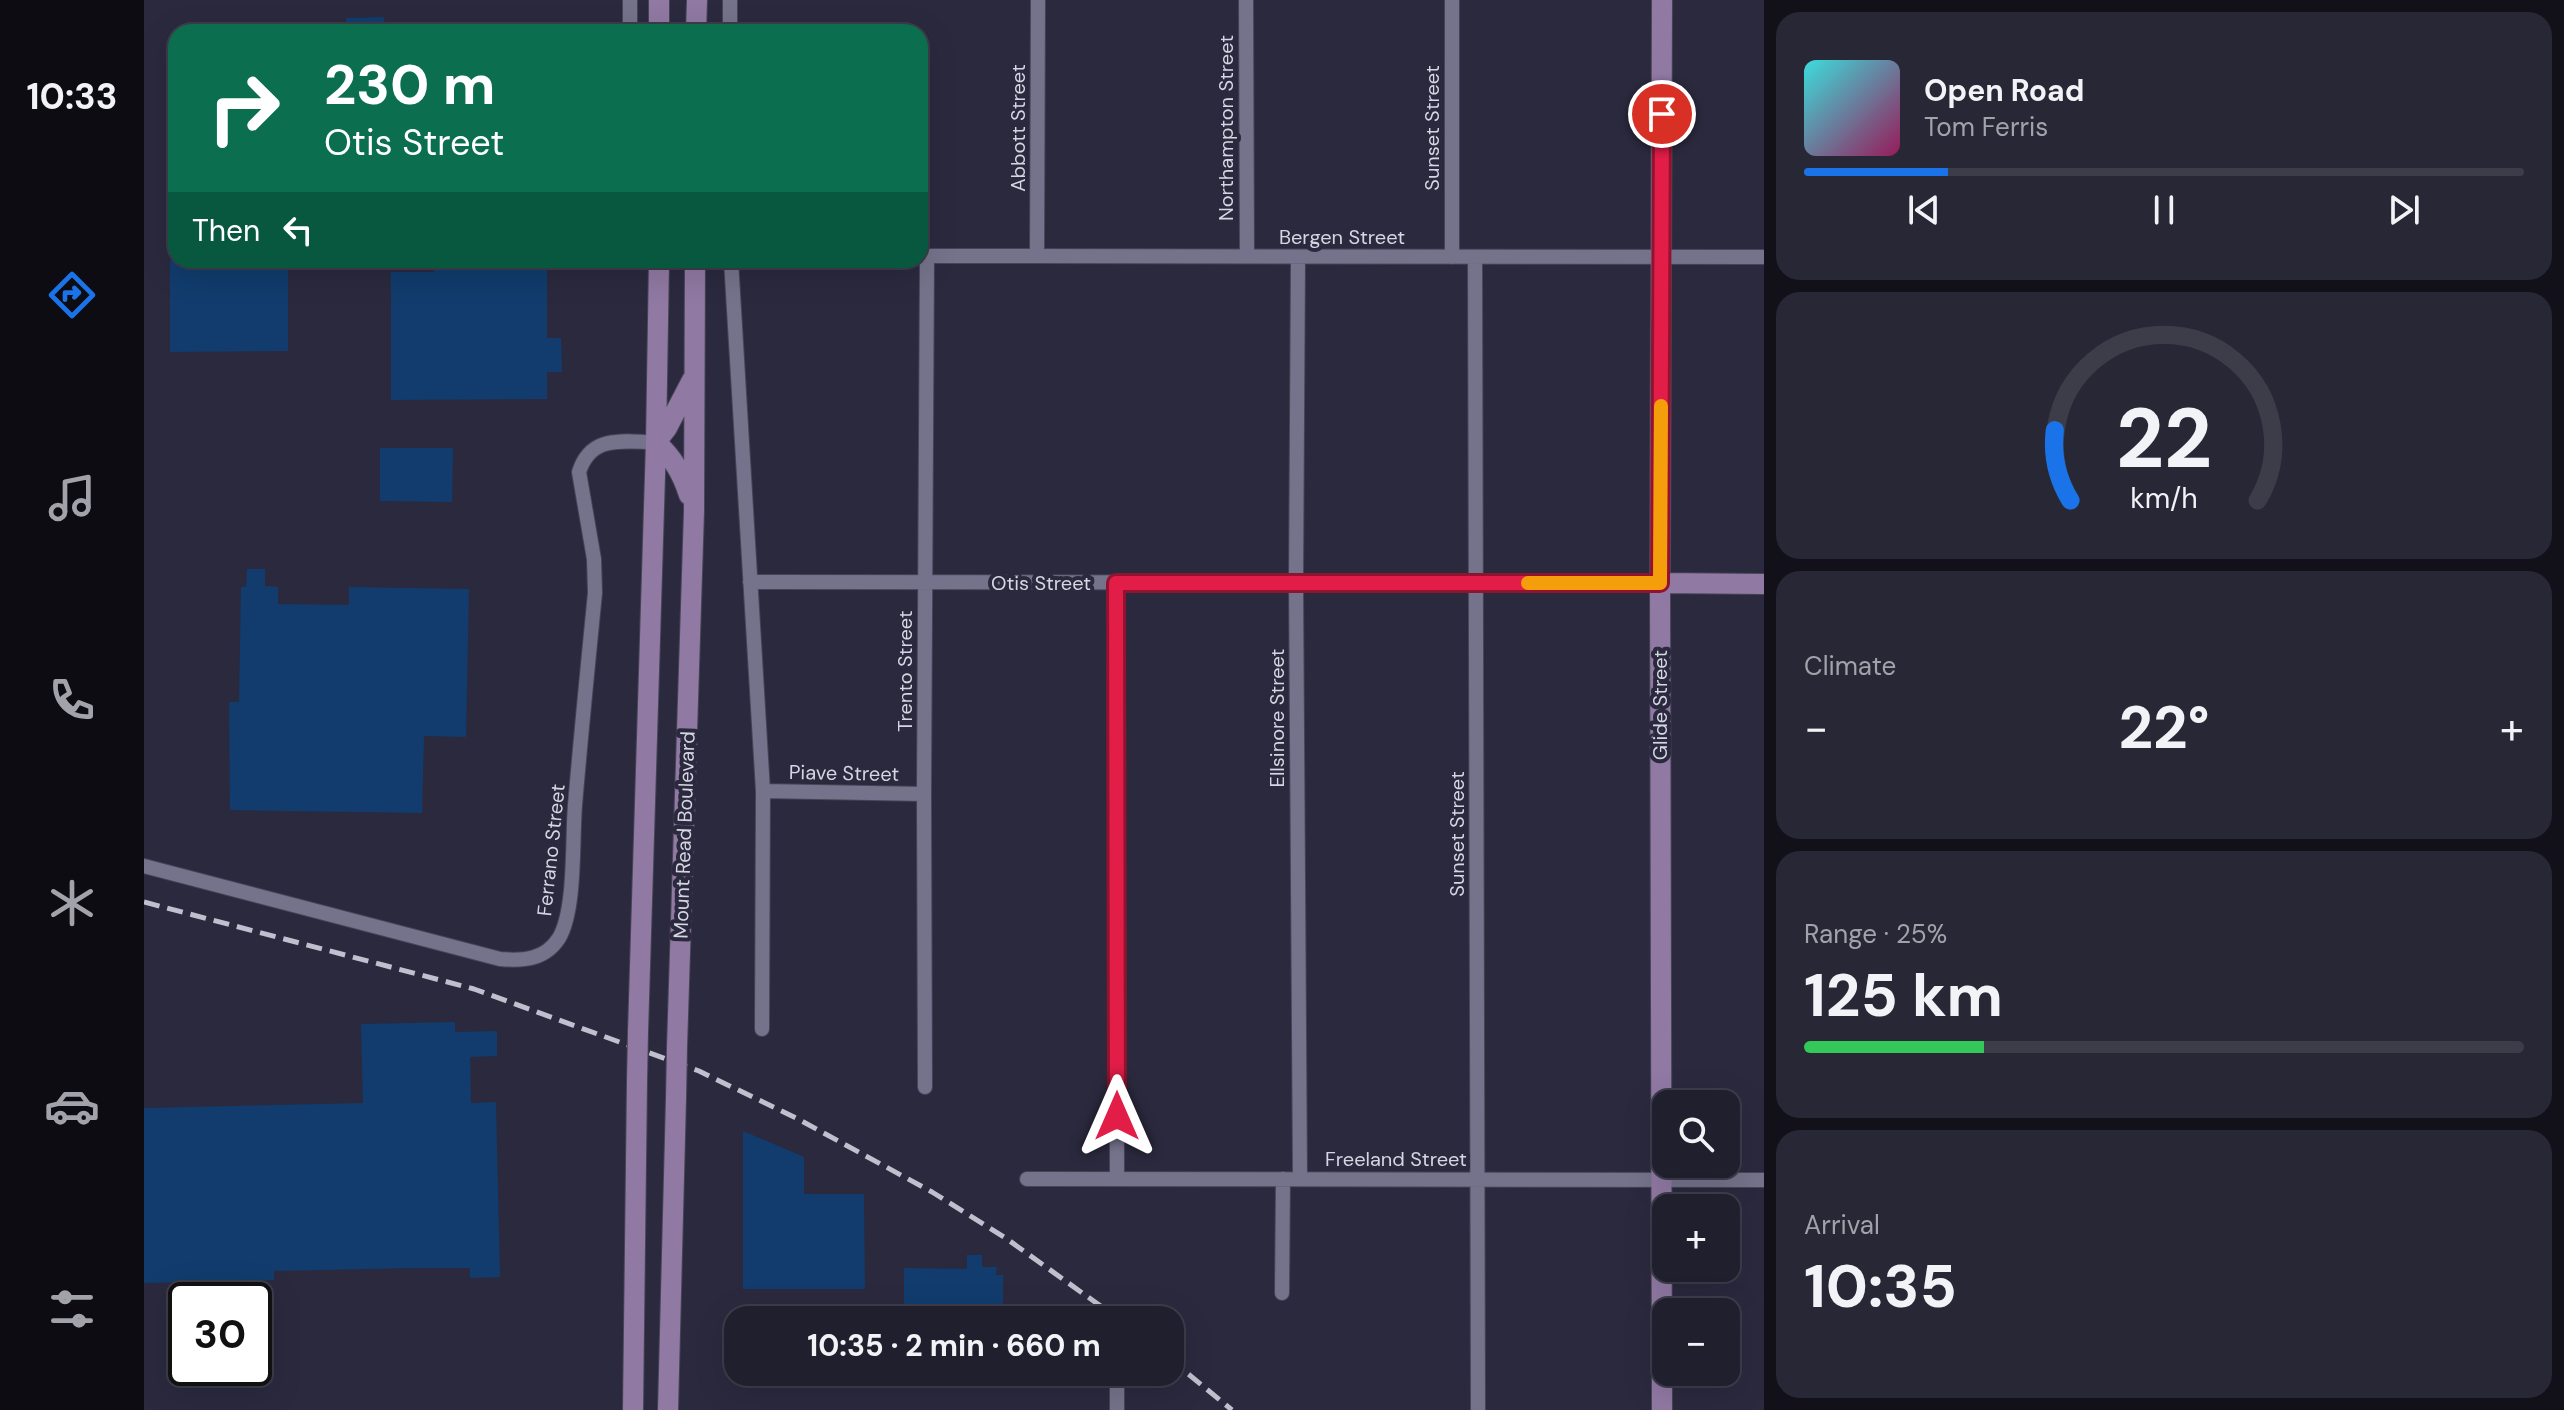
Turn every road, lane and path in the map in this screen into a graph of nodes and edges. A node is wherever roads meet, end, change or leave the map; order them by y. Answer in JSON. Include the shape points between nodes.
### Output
{"nodes":[{"id":1,"x":630,"y":0,"type":"edge"},
{"id":2,"x":659,"y":0,"type":"edge"},
{"id":3,"x":697,"y":0,"type":"edge"},
{"id":4,"x":730,"y":0,"type":"edge"},
{"id":5,"x":1038,"y":0,"type":"edge"},
{"id":6,"x":1246,"y":0,"type":"edge"},
{"id":7,"x":1452,"y":0,"type":"edge"},
{"id":8,"x":1662,"y":0,"type":"edge"},
{"id":9,"x":630,"y":24,"type":"edge"},
{"id":10,"x":659,"y":24,"type":"edge"},
{"id":11,"x":696,"y":24,"type":"edge"},
{"id":12,"x":730,"y":24,"type":"edge"},
{"id":13,"x":928,"y":256,"type":"edge"},
{"id":14,"x":1037,"y":256,"type":"junction"},
{"id":15,"x":1247,"y":256,"type":"junction"},
{"id":16,"x":1298,"y":257,"type":"junction"},
{"id":17,"x":1452,"y":257,"type":"junction"},
{"id":18,"x":1475,"y":257,"type":"junction"},
{"id":19,"x":1663,"y":257,"type":"junction"},
{"id":20,"x":1764,"y":257,"type":"edge"},
{"id":21,"x":658,"y":268,"type":"edge"},
{"id":22,"x":695,"y":268,"type":"edge"},
{"id":23,"x":731,"y":268,"type":"edge"},
{"id":24,"x":923,"y":268,"type":"edge"},
{"id":25,"x":694,"y":374,"type":"junction"},
{"id":26,"x":656,"y":442,"type":"junction"},
{"id":27,"x":694,"y":511,"type":"junction"},
{"id":28,"x":750,"y":582,"type":"junction"},
{"id":29,"x":925,"y":582,"type":"junction"},
{"id":30,"x":1116,"y":583,"type":"junction"},
{"id":31,"x":1296,"y":583,"type":"junction"},
{"id":32,"x":1476,"y":583,"type":"junction"},
{"id":33,"x":1660,"y":583,"type":"junction"},
{"id":34,"x":1764,"y":584,"type":"edge"},
{"id":35,"x":763,"y":791,"type":"junction"},
{"id":36,"x":924,"y":794,"type":"junction"},
{"id":37,"x":144,"y":866,"type":"edge"},
{"id":38,"x":762,"y":1029,"type":"dead end"},
{"id":39,"x":925,"y":1087,"type":"dead end"},
{"id":40,"x":1027,"y":1179,"type":"dead end"},
{"id":41,"x":1117,"y":1179,"type":"junction"},
{"id":42,"x":1283,"y":1179,"type":"junction"},
{"id":43,"x":1300,"y":1179,"type":"junction"},
{"id":44,"x":1477,"y":1180,"type":"junction"},
{"id":45,"x":1661,"y":1180,"type":"junction"},
{"id":46,"x":1764,"y":1180,"type":"edge"},
{"id":47,"x":1282,"y":1293,"type":"dead end"},
{"id":48,"x":1117,"y":1386,"type":"edge"},
{"id":49,"x":633,"y":1410,"type":"edge"},
{"id":50,"x":668,"y":1410,"type":"edge"},
{"id":51,"x":1117,"y":1410,"type":"edge"},
{"id":52,"x":1478,"y":1410,"type":"edge"},
{"id":53,"x":1662,"y":1410,"type":"edge"}],
"edges":[{"from":1,"to":9,"type":"street"},
{"from":2,"to":10,"type":"main road"},
{"from":3,"to":11,"type":"main road"},
{"from":4,"to":12,"type":"street"},
{"from":5,"to":14,"type":"street","name":"Abbott Street"},
{"from":6,"to":15,"type":"street","name":"Northampton Street"},
{"from":7,"to":17,"type":"street","name":"Sunset Street"},
{"from":8,"to":19,"type":"main road","name":"Glide Street"},
{"from":13,"to":14,"type":"street","name":"Bergen Street"},
{"from":14,"to":15,"type":"street","name":"Bergen Street"},
{"from":15,"to":16,"type":"street","name":"Bergen Street"},
{"from":16,"to":17,"type":"street","name":"Bergen Street"},
{"from":16,"to":31,"type":"street","name":"Ellsinore Street"},
{"from":17,"to":18,"type":"street","name":"Bergen Street"},
{"from":18,"to":19,"type":"street","name":"Bergen Street"},
{"from":18,"to":32,"type":"street","name":"Sunset Street"},
{"from":19,"to":20,"type":"street","name":"Bergen Street"},
{"from":19,"to":33,"type":"main road","name":"Glide Street"},
{"from":21,"to":26,"type":"main road","name":"Mount Read Boulevard"},
{"from":22,"to":25,"type":"main road","name":"Mount Read Boulevard"},
{"from":23,"to":28,"type":"street"},
{"from":24,"to":29,"type":"street","name":"Trento Street"},
{"from":25,"to":26,"type":"main road"},
{"from":25,"to":27,"type":"main road","name":"Mount Read Boulevard"},
{"from":26,"to":27,"type":"main road","via":[[679,469]]},
{"from":26,"to":37,"type":"street","name":"Ferrano Street","via":[[593,448],[579,472],[595,593],[569,901],[558,939],[545,953],[525,961],[500,959]]},
{"from":26,"to":49,"type":"main road","name":"Mount Read Boulevard","bridge":true},
{"from":27,"to":50,"type":"main road","name":"Mount Read Boulevard","bridge":true},
{"from":28,"to":29,"type":"street","name":"Otis Street"},
{"from":28,"to":35,"type":"street"},
{"from":29,"to":30,"type":"street","name":"Otis Street"},
{"from":29,"to":36,"type":"street","name":"Trento Street"},
{"from":30,"to":31,"type":"street","name":"Otis Street"},
{"from":30,"to":41,"type":"street"},
{"from":31,"to":32,"type":"street","name":"Otis Street"},
{"from":31,"to":43,"type":"street","name":"Ellsinore Street"},
{"from":32,"to":33,"type":"street","name":"Otis Street"},
{"from":32,"to":44,"type":"street","name":"Sunset Street"},
{"from":33,"to":34,"type":"main road","name":"Otis Street"},
{"from":33,"to":45,"type":"main road","name":"Glide Street"},
{"from":35,"to":36,"type":"street","name":"Piave Street"},
{"from":35,"to":38,"type":"street"},
{"from":36,"to":39,"type":"street","name":"Trento Street"},
{"from":40,"to":41,"type":"street","name":"Freeland Street"},
{"from":41,"to":42,"type":"street","name":"Freeland Street"},
{"from":42,"to":43,"type":"street","name":"Freeland Street"},
{"from":42,"to":47,"type":"street"},
{"from":43,"to":44,"type":"street","name":"Freeland Street"},
{"from":44,"to":45,"type":"street","name":"Freeland Street"},
{"from":44,"to":52,"type":"street","name":"Sunset Street"},
{"from":45,"to":46,"type":"street","name":"Freeland Street"},
{"from":45,"to":53,"type":"main road","name":"Glide Street"},
{"from":48,"to":51,"type":"street"}]}
